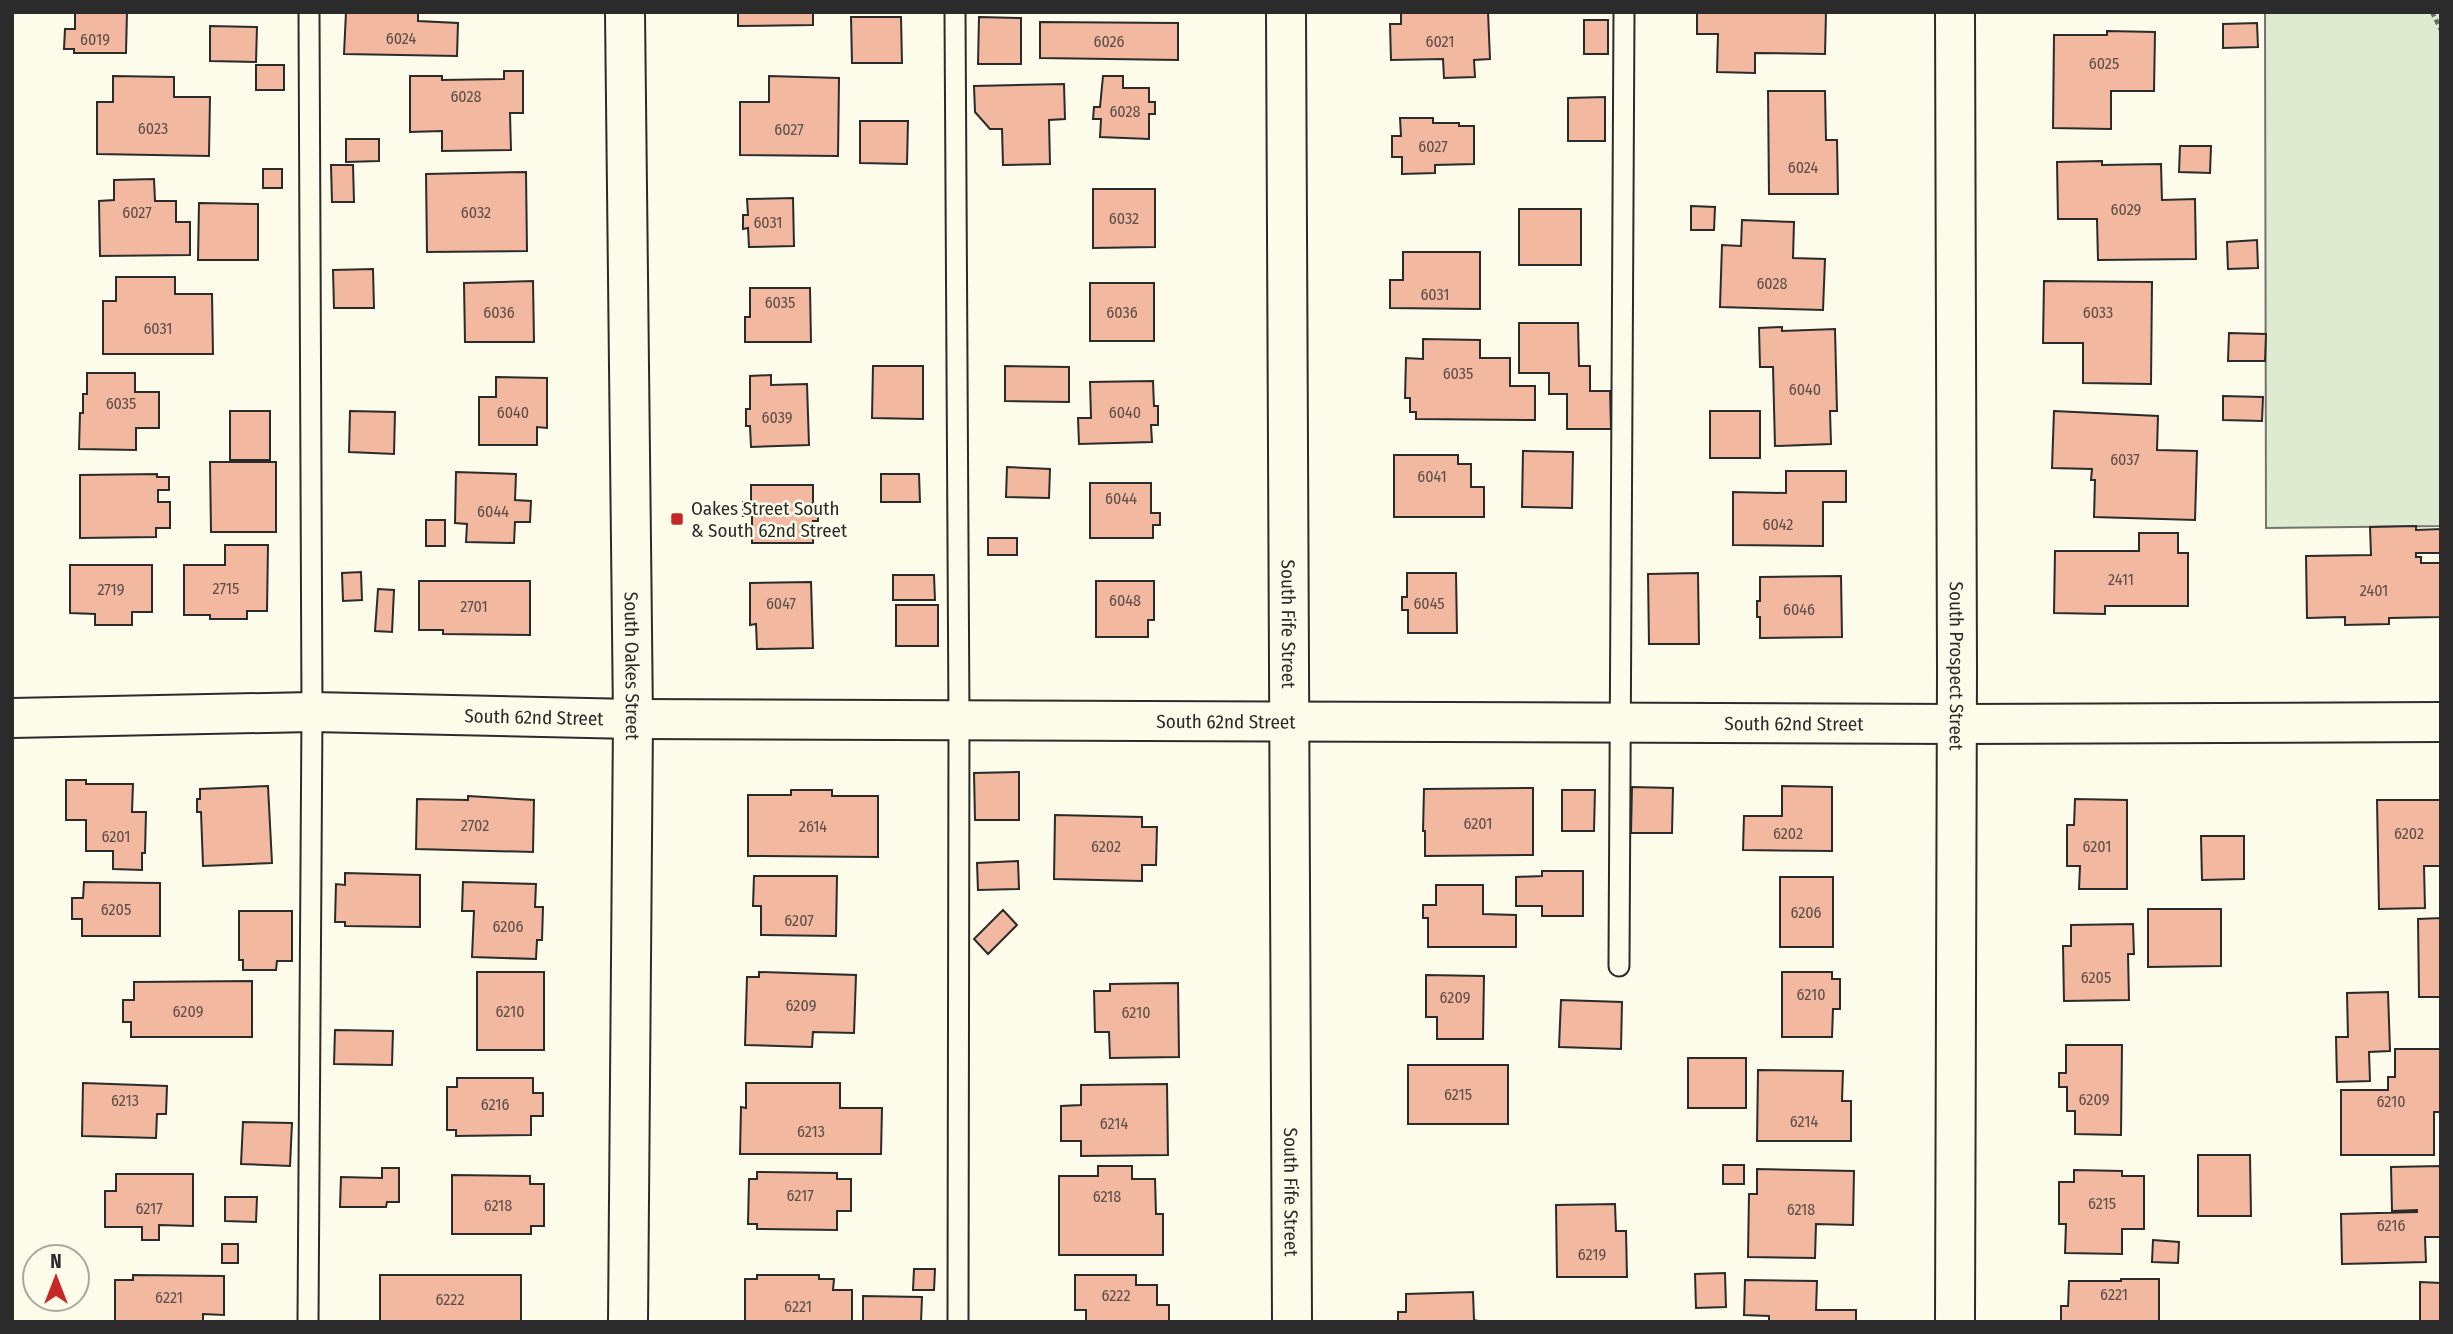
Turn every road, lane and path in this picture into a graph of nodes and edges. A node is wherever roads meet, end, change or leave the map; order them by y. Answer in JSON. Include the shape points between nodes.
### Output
{"nodes":[{"id":1,"x":309,"y":12,"type":"edge"},
{"id":2,"x":625,"y":12,"type":"edge"},
{"id":3,"x":955,"y":12,"type":"edge"},
{"id":4,"x":1286,"y":12,"type":"edge"},
{"id":5,"x":1624,"y":12,"type":"edge"},
{"id":6,"x":1955,"y":12,"type":"edge"},
{"id":7,"x":2432,"y":12,"type":"edge"},
{"id":8,"x":2441,"y":30,"type":"edge"},
{"id":9,"x":312,"y":712,"type":"junction"},
{"id":10,"x":12,"y":718,"type":"edge"},
{"id":11,"x":634,"y":719,"type":"junction"},
{"id":12,"x":959,"y":720,"type":"junction"},
{"id":13,"x":1290,"y":722,"type":"junction"},
{"id":14,"x":2441,"y":722,"type":"edge"},
{"id":15,"x":1620,"y":723,"type":"junction"},
{"id":16,"x":1957,"y":724,"type":"junction"},
{"id":17,"x":1619,"y":966,"type":"dead end"},
{"id":18,"x":308,"y":1322,"type":"edge"},
{"id":19,"x":628,"y":1322,"type":"edge"},
{"id":20,"x":958,"y":1322,"type":"edge"},
{"id":21,"x":1292,"y":1322,"type":"edge"},
{"id":22,"x":1955,"y":1322,"type":"edge"}],
"edges":[{"from":1,"to":9,"type":"lane"},
{"from":2,"to":11,"type":"street","name":"South Oakes Street"},
{"from":3,"to":12,"type":"lane"},
{"from":4,"to":13,"type":"street","name":"South Fife Street"},
{"from":5,"to":15,"type":"lane"},
{"from":6,"to":16,"type":"street","name":"South Prospect Street"},
{"from":7,"to":8,"type":"path"},
{"from":9,"to":10,"type":"street","name":"South 62nd Street"},
{"from":9,"to":11,"type":"street","name":"South 62nd Street"},
{"from":9,"to":18,"type":"lane"},
{"from":11,"to":12,"type":"street","name":"South 62nd Street"},
{"from":11,"to":19,"type":"street","name":"South Oakes Street"},
{"from":12,"to":13,"type":"street","name":"South 62nd Street"},
{"from":12,"to":20,"type":"lane"},
{"from":13,"to":15,"type":"street","name":"South 62nd Street"},
{"from":13,"to":21,"type":"street","name":"South Fife Street"},
{"from":14,"to":16,"type":"street","name":"South 62nd Street"},
{"from":15,"to":16,"type":"street","name":"South 62nd Street"},
{"from":15,"to":17,"type":"lane"},
{"from":16,"to":22,"type":"street","name":"South Prospect Street"}]}
